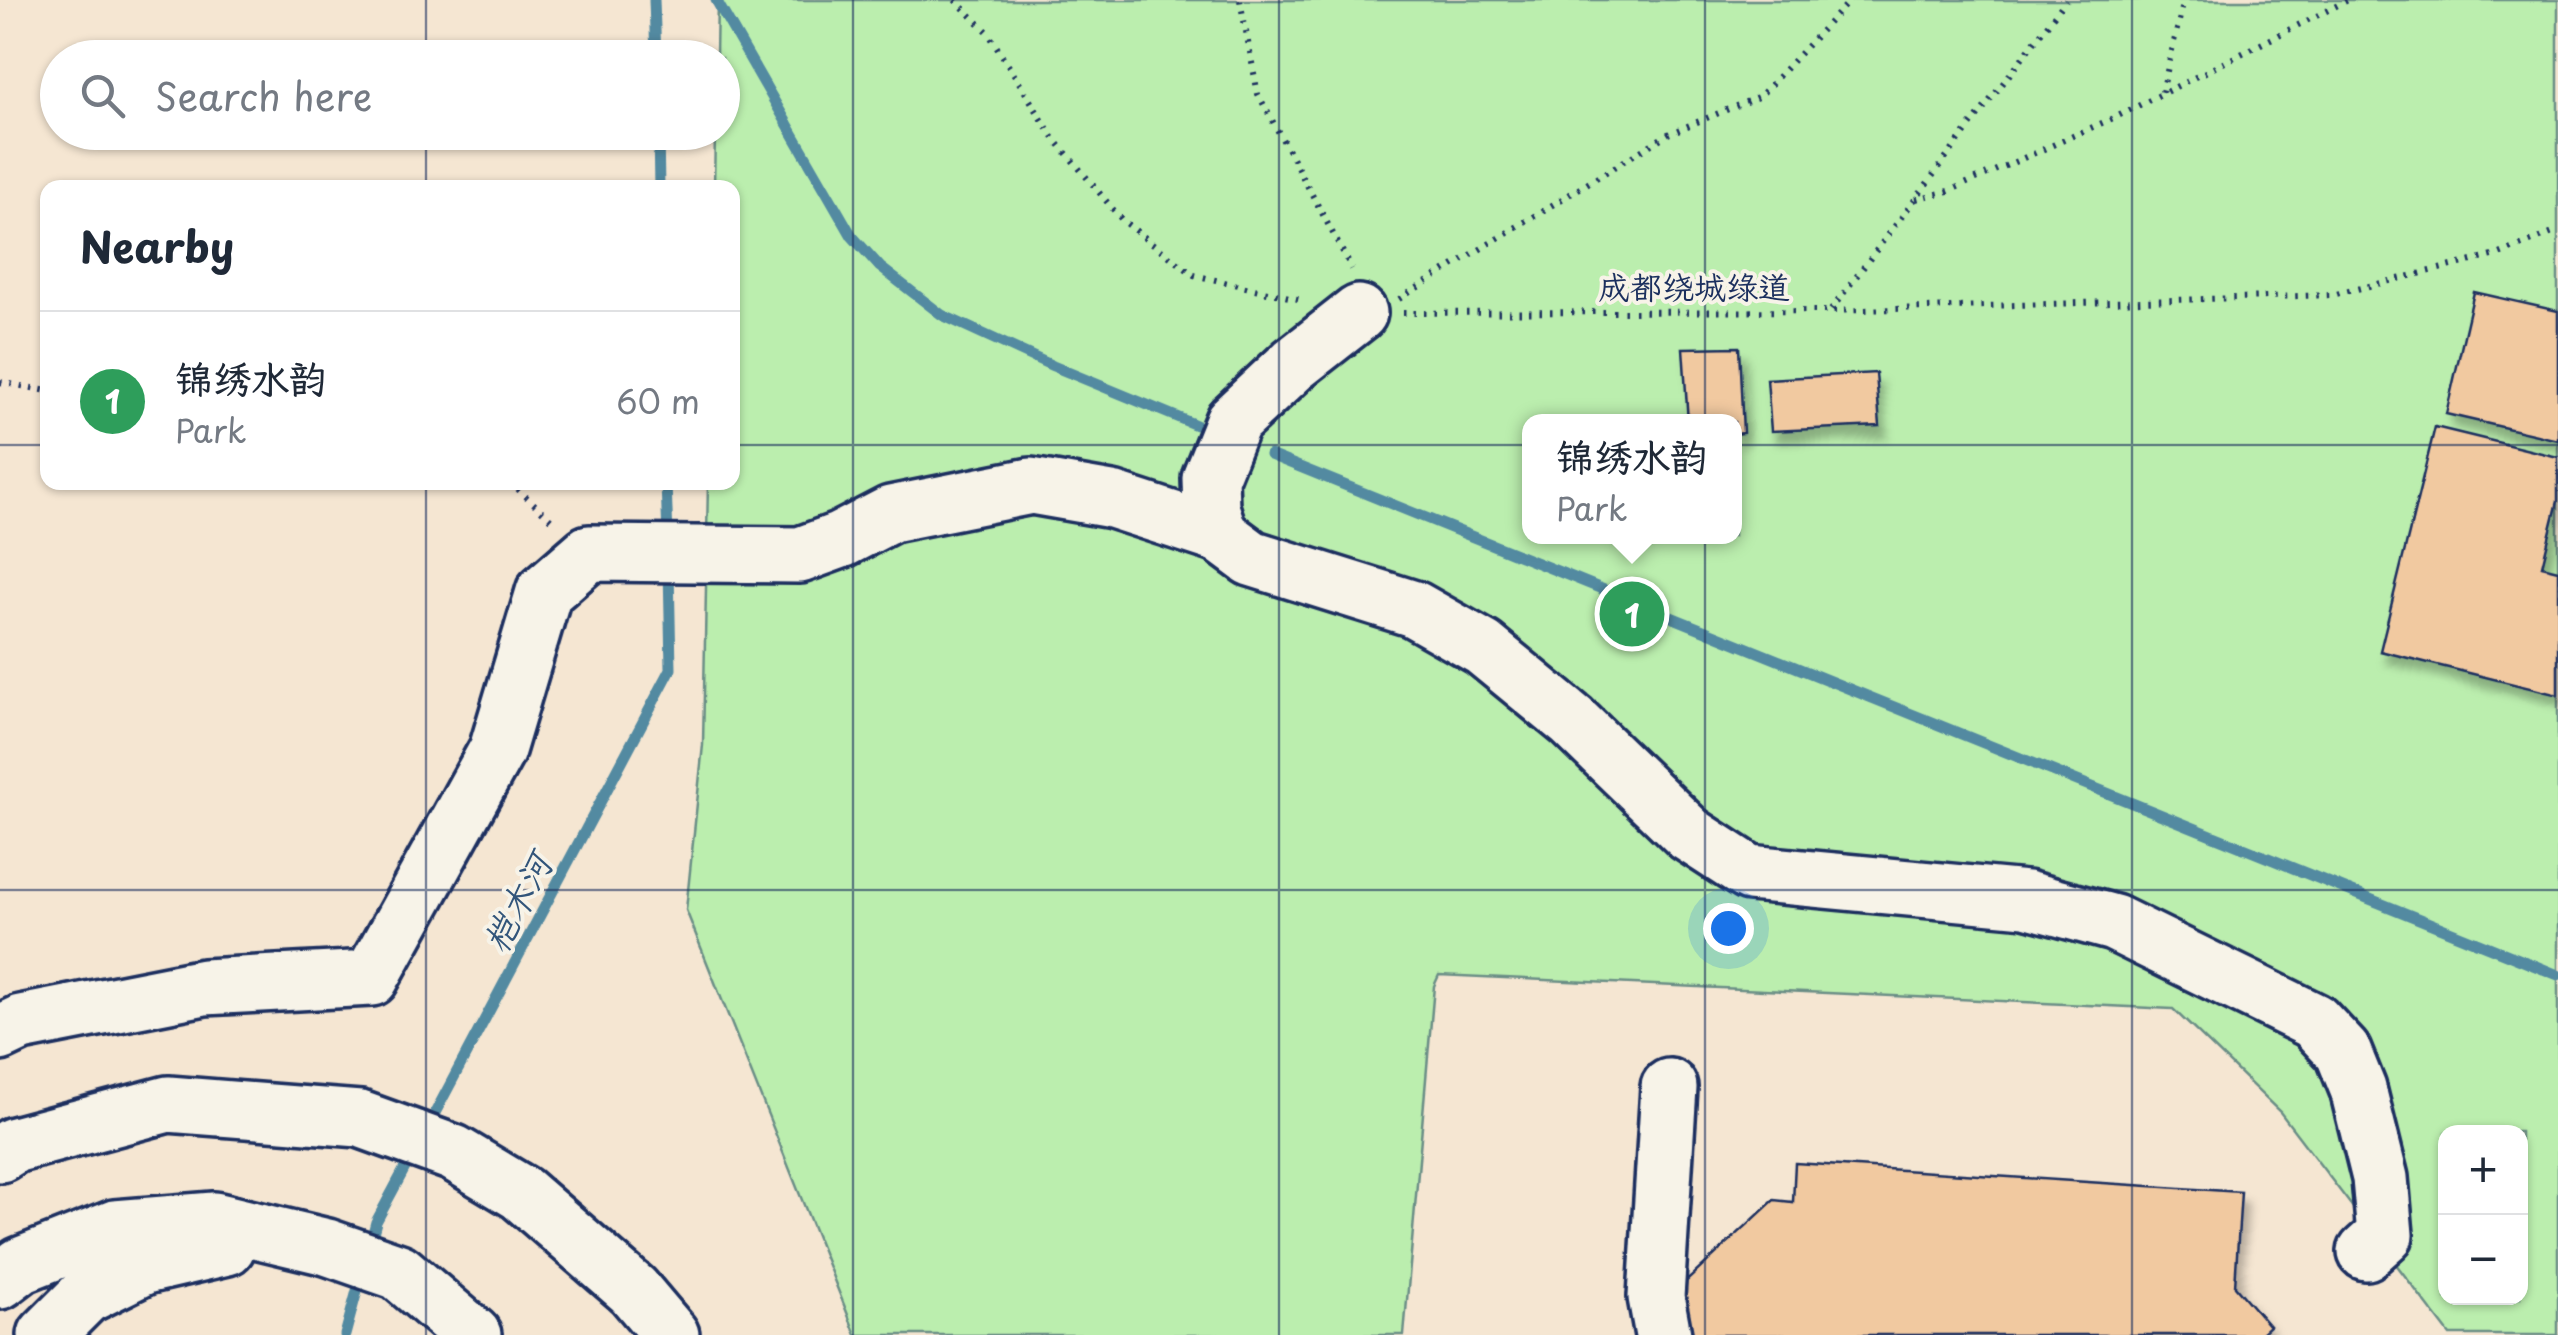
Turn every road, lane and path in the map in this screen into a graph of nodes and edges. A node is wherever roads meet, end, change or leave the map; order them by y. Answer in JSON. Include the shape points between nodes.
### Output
{"nodes":[{"id":1,"x":955,"y":0,"type":"edge"},
{"id":2,"x":1240,"y":0,"type":"edge"},
{"id":3,"x":1850,"y":0,"type":"edge"},
{"id":4,"x":2066,"y":0,"type":"edge"},
{"id":5,"x":2184,"y":0,"type":"edge"},
{"id":6,"x":2324,"y":0,"type":"edge"},
{"id":7,"x":2348,"y":0,"type":"edge"},
{"id":8,"x":2323,"y":13,"type":"junction"},
{"id":9,"x":2161,"y":94,"type":"junction"},
{"id":10,"x":1916,"y":199,"type":"junction"},
{"id":11,"x":2558,"y":232,"type":"edge"},
{"id":12,"x":1830,"y":311,"type":"junction"},
{"id":13,"x":1367,"y":313,"type":"junction"},
{"id":14,"x":0,"y":382,"type":"edge"},
{"id":15,"x":40,"y":390,"type":"edge"},
{"id":16,"x":519,"y":490,"type":"edge"},
{"id":17,"x":1220,"y":535,"type":"junction"},
{"id":18,"x":589,"y":553,"type":"junction"},
{"id":19,"x":0,"y":1032,"type":"edge"},
{"id":20,"x":1669,"y":1088,"type":"dead end"},
{"id":21,"x":0,"y":1154,"type":"edge"},
{"id":22,"x":327,"y":1247,"type":"junction"},
{"id":23,"x":2366,"y":1252,"type":"dead end"},
{"id":24,"x":0,"y":1281,"type":"edge"},
{"id":25,"x":46,"y":1335,"type":"edge"},
{"id":26,"x":473,"y":1335,"type":"edge"},
{"id":27,"x":671,"y":1335,"type":"edge"},
{"id":28,"x":1663,"y":1335,"type":"edge"}],
"edges":[{"from":1,"to":13,"type":"path","name":"成都绕城绿道","via":[[987,32],[1052,138],[1122,220],[1194,275]]},
{"from":2,"to":13,"type":"path","via":[[1258,94]]},
{"from":3,"to":13,"type":"path","via":[[1760,96],[1668,134]]},
{"from":4,"to":10,"type":"path"},
{"from":5,"to":9,"type":"path"},
{"from":6,"to":8,"type":"path"},
{"from":7,"to":8,"type":"path"},
{"from":8,"to":9,"type":"path"},
{"from":9,"to":10,"type":"path","via":[[1949,192]]},
{"from":10,"to":12,"type":"path"},
{"from":11,"to":12,"type":"path","name":"成都绕城绿道","via":[[2498,254],[2332,295]]},
{"from":12,"to":13,"type":"path","name":"成都绕城绿道"},
{"from":13,"to":17,"type":"main road","via":[[1294,364],[1233,421],[1210,478]]},
{"from":14,"to":15,"type":"path"},
{"from":16,"to":18,"type":"path"},
{"from":17,"to":18,"type":"main road","via":[[1112,500],[1032,486],[890,514],[800,555]]},
{"from":17,"to":23,"type":"main road","via":[[1252,558],[1414,608],[1483,648],[1572,721],[1689,834],[1750,873],[2026,899],[2114,923],[2314,1022],[2343,1052],[2380,1178],[2385,1235]]},
{"from":18,"to":19,"type":"main road","via":[[544,592],[496,750],[371,978],[204,987]]},
{"from":20,"to":28,"type":"main road","via":[[1656,1297]]},
{"from":21,"to":27,"type":"main road","via":[[168,1104],[360,1119],[454,1152],[521,1192],[634,1290]]},
{"from":22,"to":24,"type":"main road","via":[[214,1220],[116,1228],[22,1264]]},
{"from":22,"to":25,"type":"main road","via":[[223,1247],[145,1266],[85,1296]]},
{"from":22,"to":26,"type":"main road","via":[[399,1272]]}]}
